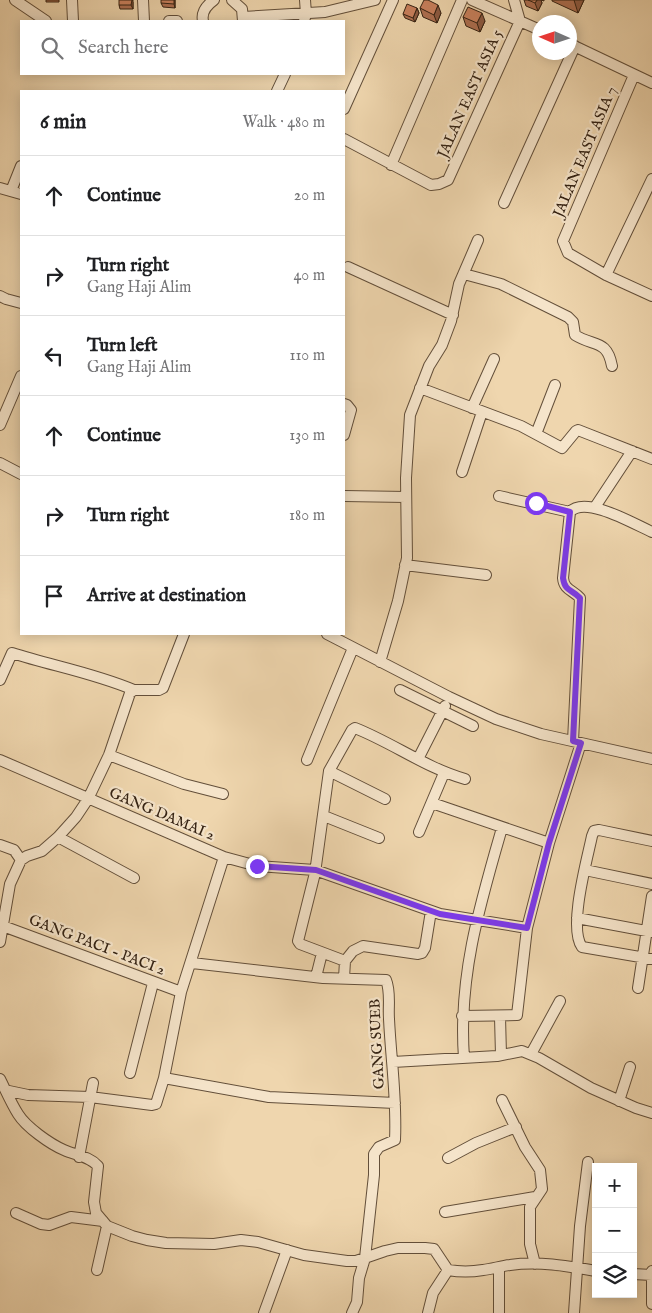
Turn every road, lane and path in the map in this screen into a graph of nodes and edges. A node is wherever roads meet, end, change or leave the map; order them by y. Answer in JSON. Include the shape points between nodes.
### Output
{"nodes":[{"id":1,"x":15,"y":0,"type":"edge"},
{"id":2,"x":72,"y":0,"type":"edge"},
{"id":3,"x":143,"y":0,"type":"edge"},
{"id":4,"x":214,"y":0,"type":"edge"},
{"id":5,"x":232,"y":0,"type":"edge"},
{"id":6,"x":305,"y":0,"type":"edge"},
{"id":7,"x":375,"y":0,"type":"edge"},
{"id":8,"x":393,"y":0,"type":"edge"},
{"id":9,"x":462,"y":0,"type":"edge"},
{"id":10,"x":472,"y":0,"type":"edge"},
{"id":11,"x":516,"y":2,"type":"edge"},
{"id":12,"x":305,"y":18,"type":"edge"},
{"id":13,"x":243,"y":19,"type":"edge"},
{"id":14,"x":281,"y":19,"type":"edge"},
{"id":15,"x":45,"y":20,"type":"edge"},
{"id":16,"x":73,"y":20,"type":"edge"},
{"id":17,"x":144,"y":20,"type":"edge"},
{"id":18,"x":203,"y":20,"type":"edge"},
{"id":19,"x":520,"y":21,"type":"junction"},
{"id":20,"x":532,"y":26,"type":"edge"},
{"id":21,"x":577,"y":47,"type":"edge"},
{"id":22,"x":566,"y":60,"type":"edge"},
{"id":23,"x":285,"y":75,"type":"edge"},
{"id":24,"x":634,"y":75,"type":"junction"},
{"id":25,"x":652,"y":83,"type":"edge"},
{"id":26,"x":277,"y":90,"type":"edge"},
{"id":27,"x":345,"y":107,"type":"edge"},
{"id":28,"x":345,"y":140,"type":"edge"},
{"id":29,"x":391,"y":165,"type":"junction"},
{"id":30,"x":20,"y":171,"type":"edge"},
{"id":31,"x":652,"y":179,"type":"edge"},
{"id":32,"x":0,"y":188,"type":"edge"},
{"id":33,"x":16,"y":193,"type":"edge"},
{"id":34,"x":504,"y":203,"type":"dead end"},
{"id":35,"x":478,"y":240,"type":"dead end"},
{"id":36,"x":348,"y":267,"type":"dead end"},
{"id":37,"x":464,"y":274,"type":"junction"},
{"id":38,"x":606,"y":275,"type":"junction"},
{"id":39,"x":0,"y":296,"type":"edge"},
{"id":40,"x":652,"y":296,"type":"edge"},
{"id":41,"x":20,"y":303,"type":"edge"},
{"id":42,"x":453,"y":314,"type":"junction"},
{"id":43,"x":494,"y":359,"type":"dead end"},
{"id":44,"x":612,"y":366,"type":"dead end"},
{"id":45,"x":20,"y":378,"type":"edge"},
{"id":46,"x":555,"y":386,"type":"dead end"},
{"id":47,"x":420,"y":388,"type":"junction"},
{"id":48,"x":345,"y":404,"type":"edge"},
{"id":49,"x":477,"y":410,"type":"junction"},
{"id":50,"x":0,"y":425,"type":"edge"},
{"id":51,"x":345,"y":431,"type":"edge"},
{"id":52,"x":536,"y":434,"type":"junction"},
{"id":53,"x":632,"y":451,"type":"junction"},
{"id":54,"x":652,"y":459,"type":"edge"},
{"id":55,"x":0,"y":463,"type":"edge"},
{"id":56,"x":462,"y":472,"type":"dead end"},
{"id":57,"x":20,"y":473,"type":"edge"},
{"id":58,"x":345,"y":496,"type":"edge"},
{"id":59,"x":499,"y":496,"type":"dead end"},
{"id":60,"x":406,"y":498,"type":"junction"},
{"id":61,"x":595,"y":507,"type":"junction"},
{"id":62,"x":570,"y":512,"type":"junction"},
{"id":63,"x":652,"y":532,"type":"edge"},
{"id":64,"x":405,"y":565,"type":"junction"},
{"id":65,"x":486,"y":575,"type":"dead end"},
{"id":66,"x":184,"y":635,"type":"edge"},
{"id":67,"x":329,"y":635,"type":"edge"},
{"id":68,"x":353,"y":648,"type":"junction"},
{"id":69,"x":380,"y":662,"type":"junction"},
{"id":70,"x":0,"y":680,"type":"edge"},
{"id":71,"x":134,"y":690,"type":"junction"},
{"id":72,"x":400,"y":690,"type":"dead end"},
{"id":73,"x":449,"y":697,"type":"junction"},
{"id":74,"x":442,"y":711,"type":"junction"},
{"id":75,"x":472,"y":726,"type":"dead end"},
{"id":76,"x":577,"y":742,"type":"junction"},
{"id":77,"x":109,"y":754,"type":"junction"},
{"id":78,"x":418,"y":759,"type":"junction"},
{"id":79,"x":652,"y":759,"type":"edge"},
{"id":80,"x":0,"y":760,"type":"edge"},
{"id":81,"x":307,"y":760,"type":"dead end"},
{"id":82,"x":329,"y":771,"type":"junction"},
{"id":83,"x":444,"y":773,"type":"junction"},
{"id":84,"x":465,"y":779,"type":"dead end"},
{"id":85,"x":223,"y":794,"type":"dead end"},
{"id":86,"x":88,"y":799,"type":"junction"},
{"id":87,"x":385,"y":799,"type":"dead end"},
{"id":88,"x":432,"y":803,"type":"junction"},
{"id":89,"x":324,"y":816,"type":"junction"},
{"id":90,"x":502,"y":828,"type":"junction"},
{"id":91,"x":420,"y":832,"type":"dead end"},
{"id":92,"x":58,"y":837,"type":"junction"},
{"id":93,"x":379,"y":838,"type":"dead end"},
{"id":94,"x":652,"y":841,"type":"edge"},
{"id":95,"x":549,"y":843,"type":"junction"},
{"id":96,"x":0,"y":845,"type":"edge"},
{"id":97,"x":224,"y":857,"type":"junction"},
{"id":98,"x":21,"y":860,"type":"junction"},
{"id":99,"x":316,"y":870,"type":"junction"},
{"id":100,"x":585,"y":870,"type":"junction"},
{"id":101,"x":134,"y":878,"type":"dead end"},
{"id":102,"x":652,"y":884,"type":"edge"},
{"id":103,"x":652,"y":896,"type":"edge"},
{"id":104,"x":431,"y":911,"type":"junction"},
{"id":105,"x":577,"y":918,"type":"junction"},
{"id":106,"x":476,"y":920,"type":"junction"},
{"id":107,"x":1,"y":925,"type":"edge"},
{"id":108,"x":527,"y":928,"type":"junction"},
{"id":109,"x":649,"y":932,"type":"edge"},
{"id":110,"x":0,"y":942,"type":"edge"},
{"id":111,"x":322,"y":953,"type":"junction"},
{"id":112,"x":647,"y":958,"type":"edge"},
{"id":113,"x":345,"y":961,"type":"junction"},
{"id":114,"x":192,"y":963,"type":"junction"},
{"id":115,"x":316,"y":977,"type":"junction"},
{"id":116,"x":344,"y":978,"type":"junction"},
{"id":117,"x":153,"y":983,"type":"junction"},
{"id":118,"x":638,"y":988,"type":"dead end"},
{"id":119,"x":181,"y":992,"type":"junction"},
{"id":120,"x":560,"y":1001,"type":"dead end"},
{"id":121,"x":462,"y":1016,"type":"junction"},
{"id":122,"x":500,"y":1017,"type":"junction"},
{"id":123,"x":531,"y":1054,"type":"junction"},
{"id":124,"x":501,"y":1055,"type":"junction"},
{"id":125,"x":464,"y":1058,"type":"junction"},
{"id":126,"x":393,"y":1062,"type":"junction"},
{"id":127,"x":630,"y":1067,"type":"dead end"},
{"id":128,"x":130,"y":1073,"type":"dead end"},
{"id":129,"x":164,"y":1078,"type":"junction"},
{"id":130,"x":0,"y":1079,"type":"edge"},
{"id":131,"x":92,"y":1082,"type":"dead end"},
{"id":132,"x":9,"y":1091,"type":"dead end"},
{"id":133,"x":90,"y":1097,"type":"junction"},
{"id":134,"x":502,"y":1100,"type":"dead end"},
{"id":135,"x":619,"y":1100,"type":"junction"},
{"id":136,"x":395,"y":1103,"type":"junction"},
{"id":137,"x":652,"y":1112,"type":"edge"},
{"id":138,"x":516,"y":1127,"type":"junction"},
{"id":139,"x":79,"y":1157,"type":"junction"},
{"id":140,"x":448,"y":1158,"type":"dead end"},
{"id":141,"x":588,"y":1162,"type":"dead end"},
{"id":142,"x":535,"y":1197,"type":"junction"},
{"id":143,"x":445,"y":1212,"type":"dead end"},
{"id":144,"x":16,"y":1213,"type":"dead end"},
{"id":145,"x":105,"y":1224,"type":"junction"},
{"id":146,"x":287,"y":1250,"type":"junction"},
{"id":147,"x":365,"y":1258,"type":"junction"},
{"id":148,"x":535,"y":1264,"type":"junction"},
{"id":149,"x":499,"y":1267,"type":"junction"},
{"id":150,"x":578,"y":1268,"type":"junction"},
{"id":151,"x":97,"y":1270,"type":"dead end"},
{"id":152,"x":448,"y":1270,"type":"junction"},
{"id":153,"x":592,"y":1271,"type":"edge"},
{"id":154,"x":652,"y":1271,"type":"edge"},
{"id":155,"x":637,"y":1274,"type":"edge"},
{"id":156,"x":652,"y":1275,"type":"edge"},
{"id":157,"x":652,"y":1304,"type":"edge"},
{"id":158,"x":652,"y":1308,"type":"edge"},
{"id":159,"x":264,"y":1313,"type":"edge"},
{"id":160,"x":352,"y":1313,"type":"edge"},
{"id":161,"x":428,"y":1313,"type":"edge"},
{"id":162,"x":499,"y":1313,"type":"edge"},
{"id":163,"x":574,"y":1313,"type":"edge"},
{"id":164,"x":649,"y":1313,"type":"edge"}],
"edges":[{"from":1,"to":15,"type":"street"},
{"from":2,"to":16,"type":"street"},
{"from":3,"to":17,"type":"street"},
{"from":4,"to":18,"type":"street","via":[[204,11]]},
{"from":5,"to":13,"type":"street","via":[[242,9]]},
{"from":6,"to":12,"type":"street"},
{"from":7,"to":12,"type":"street"},
{"from":8,"to":27,"type":"street"},
{"from":9,"to":29,"type":"street"},
{"from":10,"to":19,"type":"street"},
{"from":11,"to":19,"type":"street"},
{"from":12,"to":14,"type":"street"},
{"from":13,"to":14,"type":"street"},
{"from":19,"to":20,"type":"street"},
{"from":19,"to":29,"type":"street","name":"JALAN EAST ASIA 5","via":[[448,180],[431,185]]},
{"from":21,"to":24,"type":"street"},
{"from":22,"to":34,"type":"street"},
{"from":23,"to":26,"type":"street"},
{"from":24,"to":25,"type":"street"},
{"from":24,"to":38,"type":"street","name":"JALAN EAST ASIA 7","via":[[563,241],[568,253]]},
{"from":28,"to":29,"type":"street"},
{"from":30,"to":33,"type":"street"},
{"from":31,"to":38,"type":"street"},
{"from":32,"to":33,"type":"street"},
{"from":35,"to":37,"type":"street"},
{"from":36,"to":42,"type":"street"},
{"from":37,"to":42,"type":"street"},
{"from":37,"to":44,"type":"street","via":[[501,284],[568,316],[575,335],[603,346]]},
{"from":38,"to":40,"type":"street"},
{"from":39,"to":41,"type":"street"},
{"from":42,"to":47,"type":"street","via":[[442,345]]},
{"from":43,"to":49,"type":"street"},
{"from":45,"to":50,"type":"street"},
{"from":46,"to":52,"type":"street"},
{"from":47,"to":49,"type":"street"},
{"from":47,"to":60,"type":"street","via":[[410,415]]},
{"from":48,"to":51,"type":"street","via":[[350,410]]},
{"from":49,"to":52,"type":"street"},
{"from":49,"to":56,"type":"street"},
{"from":52,"to":53,"type":"street","via":[[562,448],[578,430]]},
{"from":53,"to":54,"type":"street"},
{"from":53,"to":61,"type":"street"},
{"from":55,"to":57,"type":"street"},
{"from":58,"to":60,"type":"street"},
{"from":59,"to":62,"type":"street"},
{"from":60,"to":64,"type":"street"},
{"from":61,"to":62,"type":"street","via":[[575,507]]},
{"from":61,"to":63,"type":"street"},
{"from":62,"to":76,"type":"street","via":[[563,578],[569,591],[580,598]]},
{"from":64,"to":65,"type":"street"},
{"from":64,"to":69,"type":"street"},
{"from":66,"to":71,"type":"street","via":[[162,688]]},
{"from":67,"to":68,"type":"street"},
{"from":68,"to":69,"type":"street"},
{"from":68,"to":81,"type":"street"},
{"from":69,"to":73,"type":"street"},
{"from":70,"to":71,"type":"street","via":[[12,653],[106,678]]},
{"from":71,"to":77,"type":"street","via":[[125,704]]},
{"from":72,"to":74,"type":"street"},
{"from":73,"to":74,"type":"street"},
{"from":73,"to":76,"type":"street","via":[[496,719]]},
{"from":74,"to":75,"type":"street"},
{"from":74,"to":78,"type":"street"},
{"from":76,"to":79,"type":"street"},
{"from":76,"to":95,"type":"street"},
{"from":77,"to":85,"type":"street","via":[[184,784]]},
{"from":77,"to":86,"type":"street"},
{"from":78,"to":82,"type":"street","via":[[355,728]]},
{"from":78,"to":83,"type":"street"},
{"from":80,"to":86,"type":"street","name":"GANG DAMAI 2"},
{"from":82,"to":87,"type":"street"},
{"from":82,"to":89,"type":"street"},
{"from":83,"to":84,"type":"street"},
{"from":83,"to":88,"type":"street"},
{"from":86,"to":92,"type":"street"},
{"from":86,"to":97,"type":"street","name":"GANG DAMAI 2"},
{"from":88,"to":90,"type":"street"},
{"from":88,"to":91,"type":"street"},
{"from":89,"to":93,"type":"street"},
{"from":89,"to":99,"type":"street"},
{"from":90,"to":95,"type":"street"},
{"from":90,"to":106,"type":"street"},
{"from":92,"to":98,"type":"street","via":[[42,851]]},
{"from":92,"to":101,"type":"street"},
{"from":94,"to":100,"type":"street","via":[[594,831]]},
{"from":95,"to":108,"type":"street"},
{"from":96,"to":98,"type":"street","via":[[14,850]]},
{"from":97,"to":99,"type":"street","name":"GANG DAMAI 2","via":[[257,866]]},
{"from":97,"to":114,"type":"street"},
{"from":98,"to":107,"type":"street","via":[[10,884]]},
{"from":99,"to":104,"type":"street","name":"GANG DAMAI 2"},
{"from":99,"to":111,"type":"street","via":[[298,941]]},
{"from":100,"to":102,"type":"street"},
{"from":100,"to":105,"type":"street"},
{"from":103,"to":109,"type":"street"},
{"from":104,"to":106,"type":"street","name":"GANG DAMAI 2"},
{"from":104,"to":113,"type":"street","via":[[422,953],[363,946],[353,951]]},
{"from":105,"to":109,"type":"street"},
{"from":105,"to":112,"type":"street","via":[[582,947]]},
{"from":106,"to":108,"type":"street","name":"GANG DAMAI 2"},
{"from":106,"to":121,"type":"street"},
{"from":107,"to":110,"type":"street"},
{"from":107,"to":117,"type":"street","name":"GANG PACI - PACI 2"},
{"from":108,"to":122,"type":"street","via":[[518,1014]]},
{"from":109,"to":112,"type":"street"},
{"from":111,"to":113,"type":"street"},
{"from":111,"to":115,"type":"street"},
{"from":112,"to":118,"type":"street"},
{"from":113,"to":116,"type":"street"},
{"from":114,"to":115,"type":"street","name":"GANG SUEB"},
{"from":114,"to":119,"type":"street"},
{"from":115,"to":116,"type":"street","name":"GANG SUEB"},
{"from":116,"to":126,"type":"street","name":"GANG SUEB","via":[[386,980]]},
{"from":117,"to":119,"type":"street","name":"GANG PACI - PACI 2"},
{"from":117,"to":128,"type":"street"},
{"from":119,"to":129,"type":"street"},
{"from":120,"to":123,"type":"street"},
{"from":121,"to":122,"type":"street"},
{"from":121,"to":125,"type":"street"},
{"from":122,"to":124,"type":"street"},
{"from":123,"to":124,"type":"street"},
{"from":123,"to":135,"type":"street"},
{"from":124,"to":125,"type":"street"},
{"from":125,"to":126,"type":"street"},
{"from":126,"to":136,"type":"street","name":"GANG SUEB"},
{"from":127,"to":135,"type":"street"},
{"from":129,"to":133,"type":"street","via":[[156,1104]]},
{"from":129,"to":136,"type":"street","via":[[269,1097]]},
{"from":130,"to":139,"type":"street","via":[[19,1116],[49,1142]]},
{"from":131,"to":133,"type":"street"},
{"from":132,"to":133,"type":"street","via":[[28,1095]]},
{"from":133,"to":139,"type":"street"},
{"from":134,"to":138,"type":"street"},
{"from":135,"to":137,"type":"street"},
{"from":136,"to":147,"type":"street","name":"GANG SUEB","via":[[394,1140],[379,1147],[374,1154]]},
{"from":138,"to":140,"type":"street"},
{"from":138,"to":142,"type":"street","via":[[540,1170],[542,1189]]},
{"from":139,"to":145,"type":"street","via":[[92,1159],[98,1166],[94,1202],[96,1213]]},
{"from":141,"to":150,"type":"street"},
{"from":142,"to":143,"type":"street"},
{"from":142,"to":148,"type":"street","via":[[530,1207],[530,1244]]},
{"from":144,"to":145,"type":"street","via":[[49,1225],[70,1216]]},
{"from":145,"to":146,"type":"street","via":[[132,1236],[166,1243],[214,1244],[241,1240]]},
{"from":145,"to":151,"type":"street"},
{"from":146,"to":147,"type":"street","via":[[347,1261]]},
{"from":146,"to":159,"type":"street"},
{"from":147,"to":152,"type":"street","via":[[398,1248],[430,1248]]},
{"from":147,"to":160,"type":"street"},
{"from":148,"to":149,"type":"street"},
{"from":148,"to":150,"type":"street"},
{"from":149,"to":152,"type":"street","via":[[463,1272]]},
{"from":149,"to":162,"type":"street"},
{"from":150,"to":153,"type":"street"},
{"from":150,"to":163,"type":"street"},
{"from":152,"to":161,"type":"street","via":[[433,1293]]},
{"from":154,"to":156,"type":"street"},
{"from":155,"to":156,"type":"street"},
{"from":156,"to":157,"type":"street"},
{"from":158,"to":164,"type":"street"}]}
